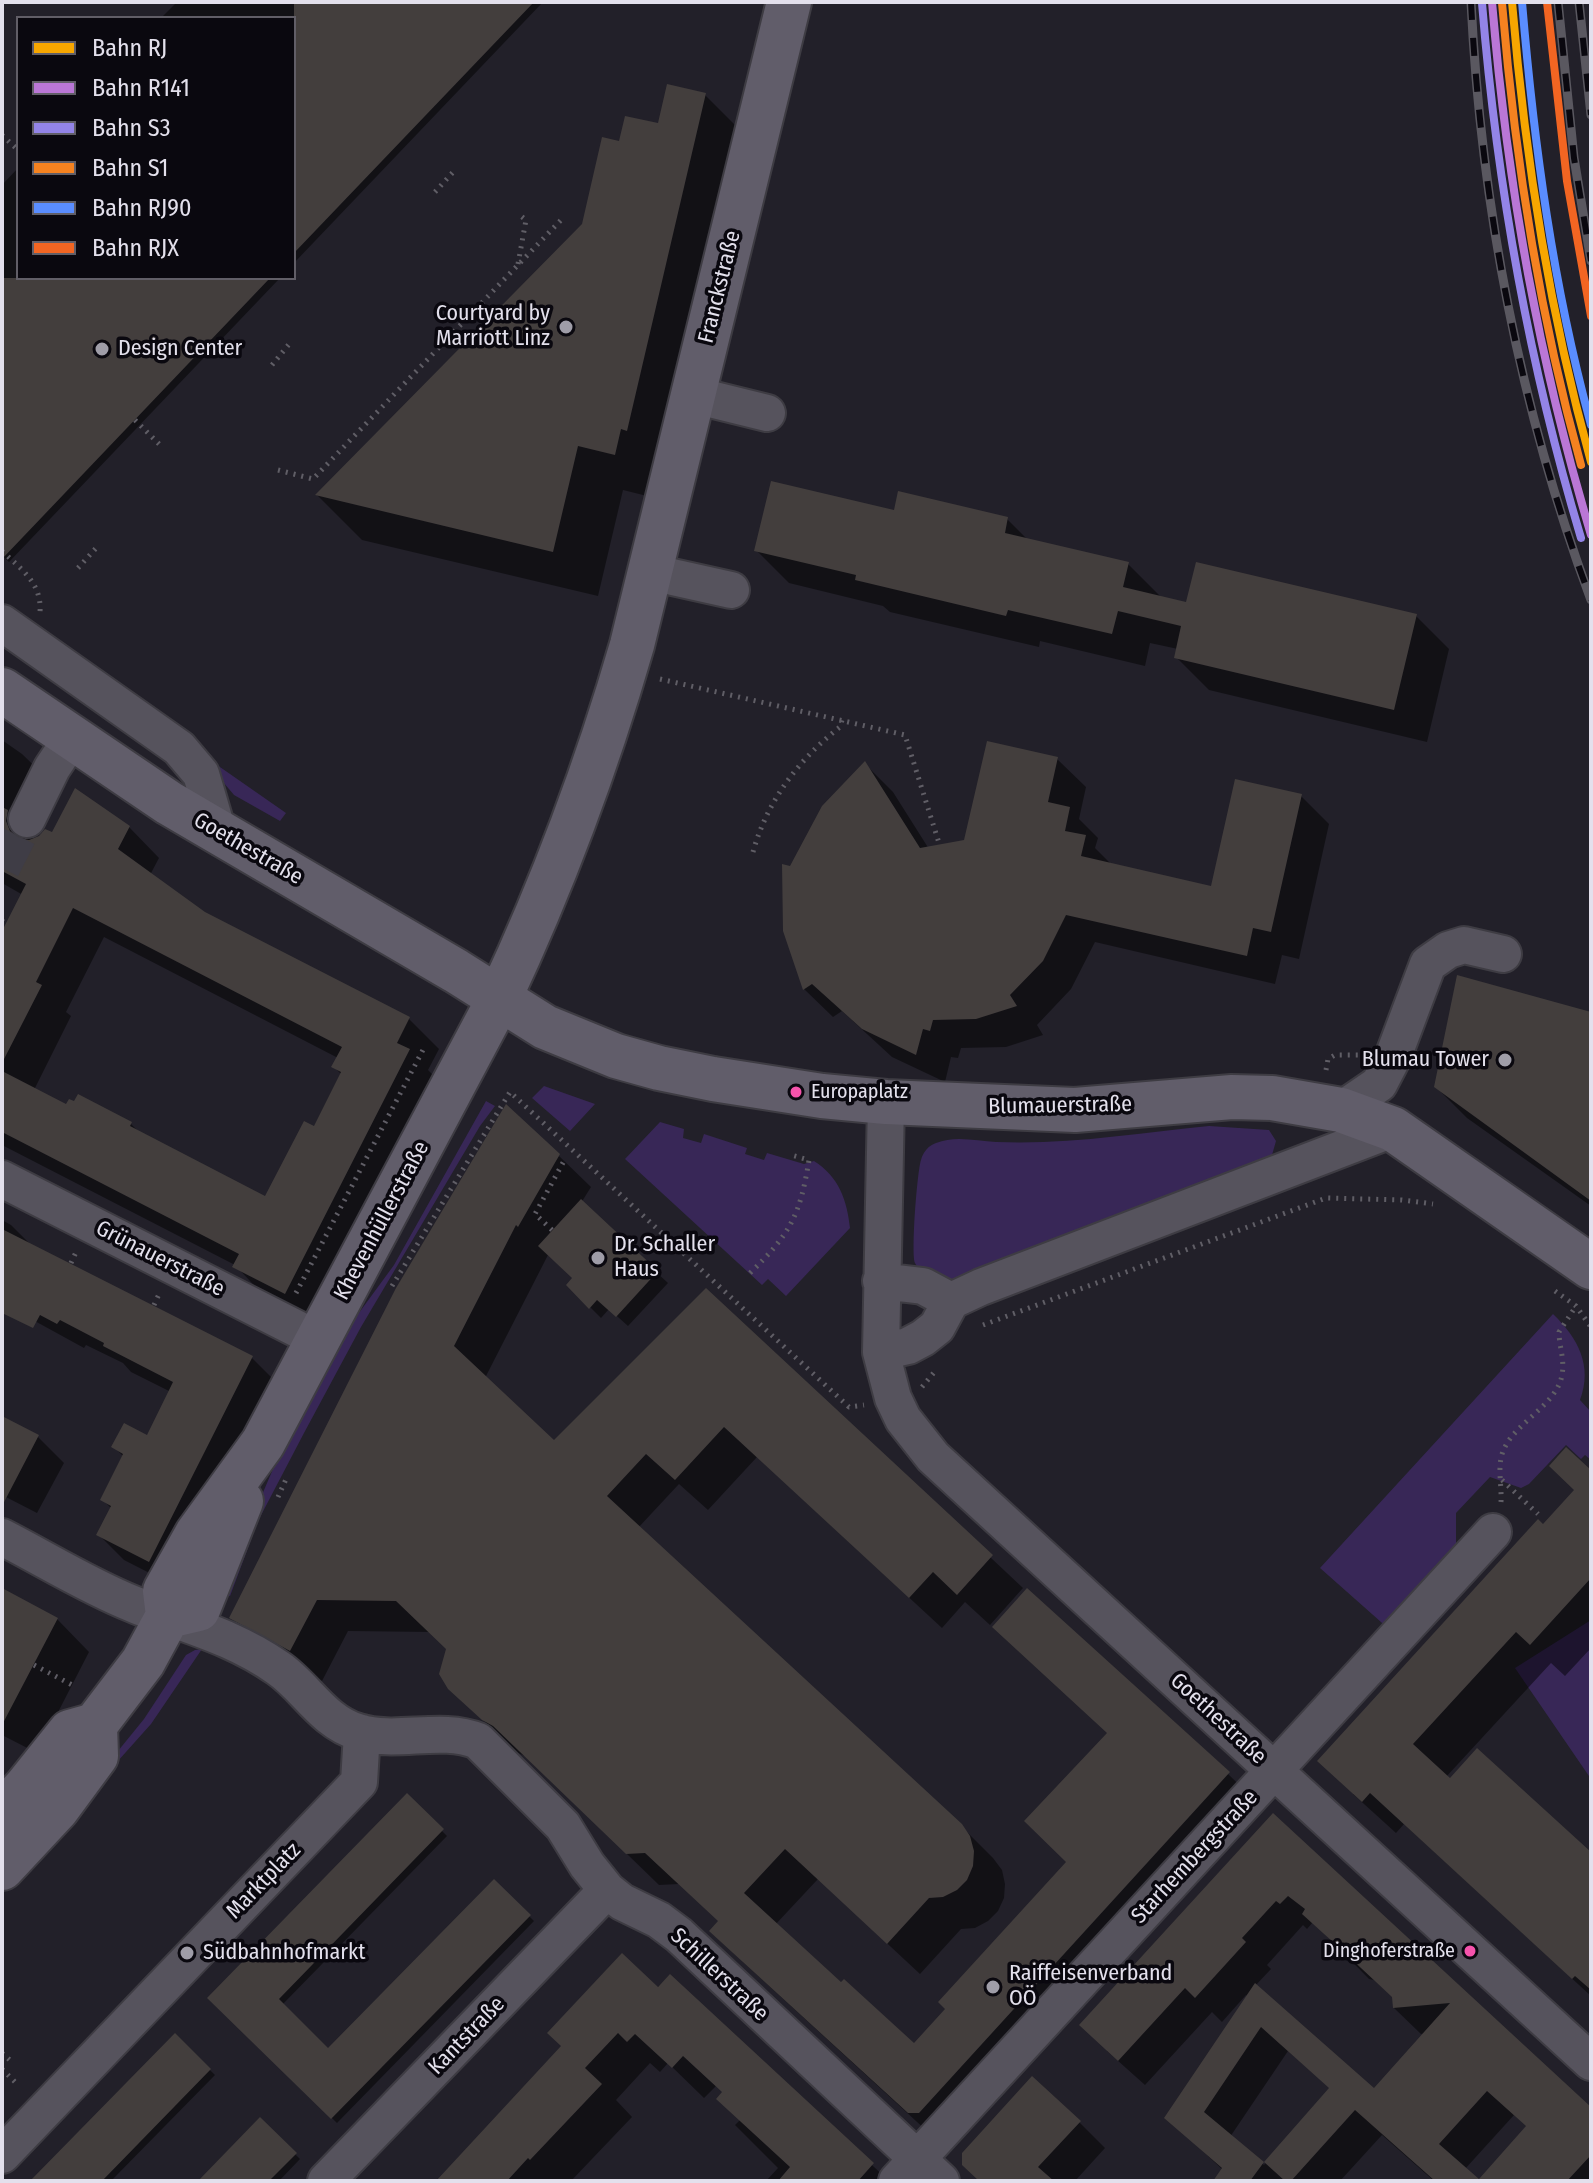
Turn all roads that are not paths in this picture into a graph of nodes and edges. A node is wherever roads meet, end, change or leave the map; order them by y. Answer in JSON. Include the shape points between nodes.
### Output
{"nodes":[{"id":1,"x":789,"y":2,"type":"edge"},
{"id":2,"x":694,"y":395,"type":"junction"},
{"id":3,"x":767,"y":413,"type":"dead end"},
{"id":4,"x":650,"y":572,"type":"junction"},
{"id":5,"x":731,"y":590,"type":"dead end"},
{"id":6,"x":2,"y":623,"type":"edge"},
{"id":7,"x":49,"y":656,"type":"junction"},
{"id":8,"x":11,"y":696,"type":"edge"},
{"id":9,"x":72,"y":738,"type":"junction"},
{"id":10,"x":27,"y":819,"type":"tunnel mouth"},
{"id":11,"x":218,"y":832,"type":"junction"},
{"id":12,"x":1503,"y":954,"type":"dead end"},
{"id":13,"x":499,"y":999,"type":"junction"},
{"id":14,"x":1333,"y":1090,"type":"junction"},
{"id":15,"x":886,"y":1102,"type":"junction"},
{"id":16,"x":1393,"y":1129,"type":"junction"},
{"id":17,"x":2,"y":1179,"type":"edge"},
{"id":18,"x":881,"y":1281,"type":"junction"},
{"id":19,"x":1583,"y":1287,"type":"edge"},
{"id":20,"x":944,"y":1314,"type":"junction"},
{"id":21,"x":319,"y":1340,"type":"junction"},
{"id":22,"x":881,"y":1352,"type":"junction"},
{"id":23,"x":1493,"y":1532,"type":"road end"},
{"id":24,"x":2,"y":1537,"type":"edge"},
{"id":25,"x":168,"y":1616,"type":"junction"},
{"id":26,"x":95,"y":1725,"type":"junction"},
{"id":27,"x":362,"y":1733,"type":"junction"},
{"id":28,"x":1274,"y":1770,"type":"junction"},
{"id":29,"x":2,"y":1813,"type":"edge"},
{"id":30,"x":2,"y":1868,"type":"edge"},
{"id":31,"x":607,"y":1890,"type":"junction"},
{"id":32,"x":1591,"y":2062,"type":"edge"},
{"id":33,"x":2,"y":2155,"type":"edge"},
{"id":34,"x":918,"y":2174,"type":"edge"},
{"id":35,"x":326,"y":2181,"type":"edge"}],
"edges":[{"from":1,"to":2,"type":"main road","name":"Franckstraße"},
{"from":2,"to":3,"type":"street"},
{"from":2,"to":4,"type":"main road","name":"Franckstraße"},
{"from":4,"to":5,"type":"street"},
{"from":4,"to":13,"type":"main road","via":[[607,730],[531,931]]},
{"from":6,"to":7,"type":"street"},
{"from":7,"to":8,"type":"street"},
{"from":7,"to":11,"type":"street","via":[[179,748],[201,774]]},
{"from":8,"to":9,"type":"main road","name":"Goethestraße"},
{"from":9,"to":10,"type":"street"},
{"from":9,"to":11,"type":"main road","name":"Goethestraße"},
{"from":11,"to":13,"type":"main road","name":"Goethestraße"},
{"from":12,"to":14,"type":"street","via":[[1464,945],[1428,964],[1379,1084]]},
{"from":13,"to":15,"type":"main road","name":"Blumauerstraße","via":[[545,1027],[659,1068]]},
{"from":13,"to":21,"type":"main road","name":"Khevenhüllerstraße"},
{"from":14,"to":15,"type":"main road","name":"Blumauerstraße","via":[[1284,1100],[1232,1097],[1075,1110]]},
{"from":14,"to":16,"type":"main road","name":"Blumauerstraße"},
{"from":15,"to":18,"type":"street","name":"Goethestraße"},
{"from":16,"to":19,"type":"main road","name":"Blumauerstraße"},
{"from":16,"to":20,"type":"street","via":[[995,1281]]},
{"from":17,"to":21,"type":"street","name":"Grünauerstraße"},
{"from":18,"to":20,"type":"street","via":[[923,1286]]},
{"from":18,"to":22,"type":"street","name":"Goethestraße"},
{"from":20,"to":22,"type":"street","via":[[908,1346]]},
{"from":21,"to":25,"type":"main road","name":"Khevenhüllerstraße","via":[[276,1457],[197,1534],[165,1591]]},
{"from":22,"to":28,"type":"street","name":"Goethestraße","via":[[903,1419],[933,1457]]},
{"from":23,"to":28,"type":"street","name":"Starhembergstraße"},
{"from":24,"to":25,"type":"street","name":"Schillerstraße","via":[[131,1604]]},
{"from":25,"to":26,"type":"main road","name":"Khevenhüllerstraße","via":[[143,1662]]},
{"from":25,"to":27,"type":"street","name":"Schillerstraße","via":[[216,1633],[278,1668],[325,1714]]},
{"from":26,"to":29,"type":"main road","name":"Khevenhüllerstraße","via":[[70,1732]]},
{"from":26,"to":30,"type":"main road","via":[[96,1756],[57,1809]]},
{"from":27,"to":31,"type":"street","name":"Schillerstraße","via":[[462,1735],[478,1741],[563,1826]]},
{"from":27,"to":33,"type":"street","name":"Marktplatz","via":[[359,1782]]},
{"from":28,"to":32,"type":"street","name":"Goethestraße"},
{"from":28,"to":34,"type":"street","name":"Starhembergstraße"},
{"from":31,"to":34,"type":"street","name":"Schillerstraße","via":[[679,1935]]},
{"from":31,"to":35,"type":"street","name":"Kantstraße"}]}
